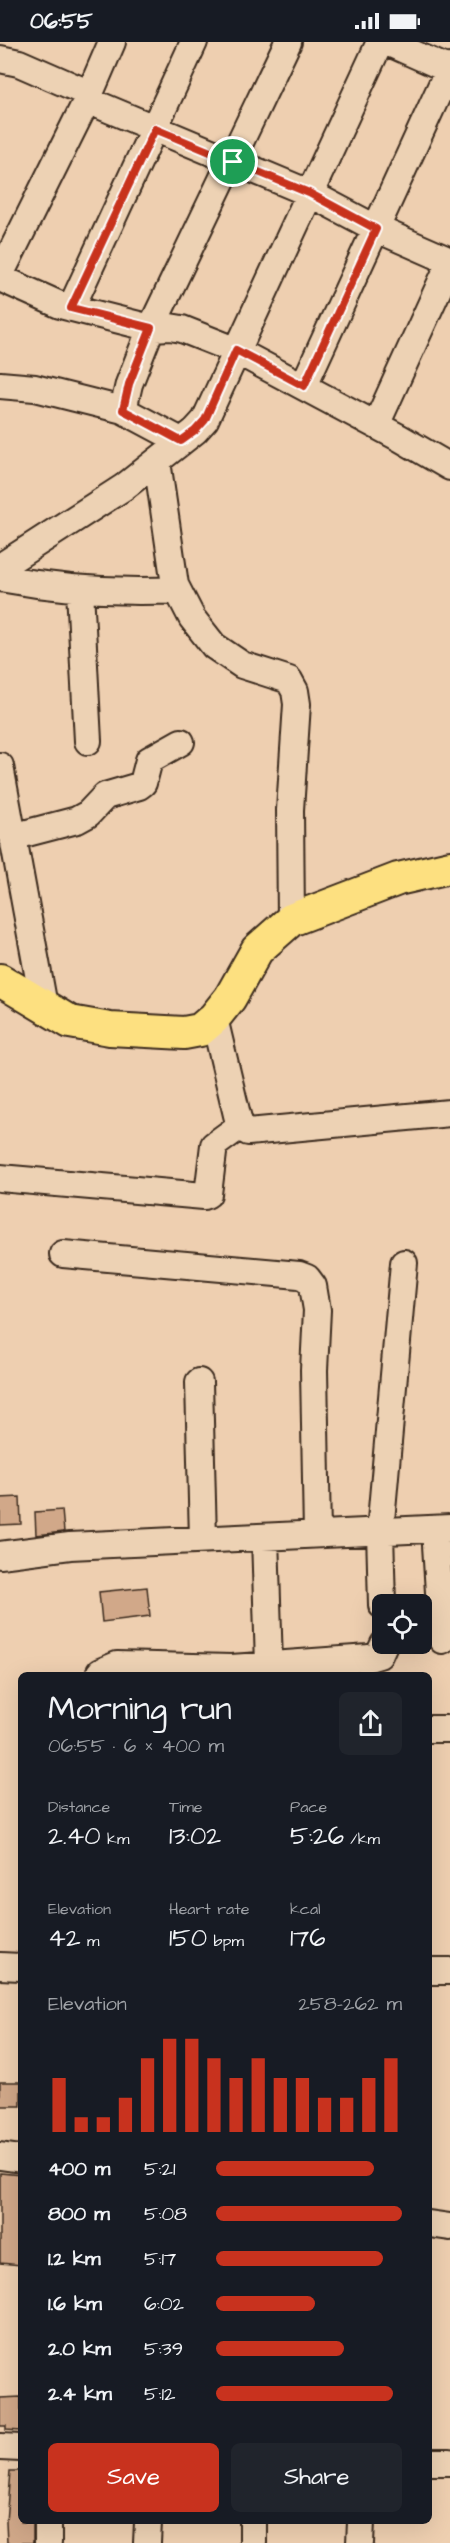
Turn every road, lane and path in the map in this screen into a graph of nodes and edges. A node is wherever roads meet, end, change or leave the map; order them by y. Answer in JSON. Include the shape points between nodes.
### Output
{"nodes":[{"id":1,"x":112,"y":42,"type":"edge"},
{"id":2,"x":194,"y":42,"type":"edge"},
{"id":3,"x":288,"y":42,"type":"edge"},
{"id":4,"x":380,"y":42,"type":"edge"},
{"id":5,"x":387,"y":42,"type":"edge"},
{"id":6,"x":10,"y":60,"type":"edge"},
{"id":7,"x":450,"y":69,"type":"edge"},
{"id":8,"x":89,"y":97,"type":"junction"},
{"id":9,"x":155,"y":129,"type":"junction"},
{"id":10,"x":233,"y":162,"type":"junction"},
{"id":11,"x":309,"y":193,"type":"junction"},
{"id":12,"x":376,"y":229,"type":"junction"},
{"id":13,"x":450,"y":262,"type":"edge"},
{"id":14,"x":0,"y":276,"type":"edge"},
{"id":15,"x":71,"y":308,"type":"junction"},
{"id":16,"x":151,"y":328,"type":"junction"},
{"id":17,"x":236,"y":350,"type":"junction"},
{"id":18,"x":0,"y":385,"type":"edge"},
{"id":19,"x":304,"y":386,"type":"junction"},
{"id":20,"x":123,"y":410,"type":"junction"},
{"id":21,"x":376,"y":425,"type":"junction"},
{"id":22,"x":181,"y":441,"type":"junction"},
{"id":23,"x":157,"y":460,"type":"junction"},
{"id":24,"x":450,"y":467,"type":"edge"},
{"id":25,"x":0,"y":567,"type":"edge"},
{"id":26,"x":0,"y":578,"type":"edge"},
{"id":27,"x":80,"y":590,"type":"junction"},
{"id":28,"x":177,"y":590,"type":"junction"},
{"id":29,"x":88,"y":741,"type":"dead end"},
{"id":30,"x":182,"y":742,"type":"dead end"},
{"id":31,"x":0,"y":766,"type":"edge"},
{"id":32,"x":12,"y":837,"type":"junction"},
{"id":33,"x":450,"y":867,"type":"edge"},
{"id":34,"x":291,"y":920,"type":"junction"},
{"id":35,"x":0,"y":980,"type":"edge"},
{"id":36,"x":44,"y":1006,"type":"junction"},
{"id":37,"x":214,"y":1018,"type":"junction"},
{"id":38,"x":450,"y":1113,"type":"edge"},
{"id":39,"x":240,"y":1126,"type":"junction"},
{"id":40,"x":0,"y":1178,"type":"edge"},
{"id":41,"x":63,"y":1254,"type":"dead end"},
{"id":42,"x":404,"y":1263,"type":"dead end"},
{"id":43,"x":199,"y":1382,"type":"dead end"},
{"id":44,"x":442,"y":1528,"type":"edge"},
{"id":45,"x":380,"y":1532,"type":"junction"},
{"id":46,"x":317,"y":1534,"type":"junction"},
{"id":47,"x":265,"y":1537,"type":"junction"},
{"id":48,"x":203,"y":1539,"type":"junction"},
{"id":49,"x":0,"y":1555,"type":"edge"},
{"id":50,"x":382,"y":1594,"type":"edge"},
{"id":51,"x":442,"y":1640,"type":"dead end"},
{"id":52,"x":373,"y":1659,"type":"edge"},
{"id":53,"x":269,"y":1665,"type":"junction"},
{"id":54,"x":100,"y":1672,"type":"edge"},
{"id":55,"x":231,"y":1672,"type":"edge"},
{"id":56,"x":432,"y":1729,"type":"edge"},
{"id":57,"x":450,"y":1729,"type":"edge"},
{"id":58,"x":0,"y":1966,"type":"edge"},
{"id":59,"x":18,"y":1967,"type":"edge"},
{"id":60,"x":432,"y":1971,"type":"edge"},
{"id":61,"x":450,"y":1971,"type":"edge"},
{"id":62,"x":0,"y":2156,"type":"edge"},
{"id":63,"x":18,"y":2159,"type":"edge"},
{"id":64,"x":432,"y":2224,"type":"edge"},
{"id":65,"x":450,"y":2227,"type":"edge"},
{"id":66,"x":0,"y":2447,"type":"edge"},
{"id":67,"x":18,"y":2448,"type":"edge"},
{"id":68,"x":432,"y":2462,"type":"edge"},
{"id":69,"x":450,"y":2462,"type":"edge"},
{"id":70,"x":48,"y":2524,"type":"edge"},
{"id":71,"x":148,"y":2524,"type":"edge"},
{"id":72,"x":253,"y":2524,"type":"edge"},
{"id":73,"x":361,"y":2524,"type":"edge"},
{"id":74,"x":48,"y":2543,"type":"edge"},
{"id":75,"x":147,"y":2543,"type":"edge"},
{"id":76,"x":253,"y":2543,"type":"edge"},
{"id":77,"x":360,"y":2543,"type":"edge"}],
"edges":[{"from":1,"to":8,"type":"street"},
{"from":2,"to":9,"type":"street"},
{"from":3,"to":10,"type":"street"},
{"from":4,"to":11,"type":"street"},
{"from":5,"to":7,"type":"street"},
{"from":6,"to":8,"type":"street"},
{"from":7,"to":12,"type":"street"},
{"from":8,"to":9,"type":"street"},
{"from":8,"to":14,"type":"street"},
{"from":9,"to":10,"type":"street"},
{"from":9,"to":15,"type":"street"},
{"from":10,"to":11,"type":"street"},
{"from":10,"to":16,"type":"street"},
{"from":11,"to":12,"type":"street"},
{"from":11,"to":17,"type":"street"},
{"from":12,"to":13,"type":"street"},
{"from":12,"to":19,"type":"street"},
{"from":13,"to":21,"type":"street"},
{"from":14,"to":15,"type":"street"},
{"from":15,"to":16,"type":"street"},
{"from":16,"to":17,"type":"street","via":[[182,329]]},
{"from":16,"to":20,"type":"street"},
{"from":17,"to":19,"type":"street"},
{"from":17,"to":22,"type":"street","via":[[205,420]]},
{"from":18,"to":20,"type":"street","via":[[36,388]]},
{"from":19,"to":21,"type":"street"},
{"from":20,"to":22,"type":"street"},
{"from":21,"to":24,"type":"street"},
{"from":22,"to":23,"type":"street"},
{"from":23,"to":25,"type":"street","via":[[124,487]]},
{"from":23,"to":28,"type":"street"},
{"from":26,"to":27,"type":"street"},
{"from":27,"to":28,"type":"street"},
{"from":27,"to":29,"type":"street"},
{"from":28,"to":34,"type":"street","via":[[214,646],[242,664],[289,680],[295,691]]},
{"from":30,"to":32,"type":"street","via":[[149,760],[144,783],[139,786],[105,796],[77,820]]},
{"from":31,"to":32,"type":"street"},
{"from":32,"to":36,"type":"street"},
{"from":33,"to":34,"type":"main road","via":[[398,879]]},
{"from":34,"to":37,"type":"main road","via":[[257,950]]},
{"from":35,"to":36,"type":"main road"},
{"from":36,"to":37,"type":"main road","via":[[70,1022],[110,1029],[184,1033],[200,1030]]},
{"from":37,"to":39,"type":"street"},
{"from":38,"to":39,"type":"street","via":[[259,1133]]},
{"from":39,"to":40,"type":"street","via":[[214,1145],[210,1186],[204,1196]]},
{"from":41,"to":46,"type":"street","via":[[307,1278],[313,1286],[317,1310]]},
{"from":42,"to":45,"type":"street"},
{"from":43,"to":48,"type":"street"},
{"from":44,"to":45,"type":"street"},
{"from":44,"to":51,"type":"street"},
{"from":45,"to":46,"type":"street"},
{"from":45,"to":50,"type":"street"},
{"from":46,"to":47,"type":"street"},
{"from":47,"to":48,"type":"street"},
{"from":47,"to":53,"type":"street"},
{"from":48,"to":49,"type":"street","via":[[70,1546]]},
{"from":52,"to":53,"type":"street"},
{"from":53,"to":55,"type":"street"},
{"from":54,"to":55,"type":"street","via":[[117,1665]]},
{"from":56,"to":57,"type":"street"},
{"from":58,"to":59,"type":"street"},
{"from":60,"to":61,"type":"street"},
{"from":62,"to":63,"type":"street"},
{"from":64,"to":65,"type":"street"},
{"from":66,"to":67,"type":"street"},
{"from":68,"to":69,"type":"street"},
{"from":70,"to":74,"type":"street"},
{"from":71,"to":75,"type":"street"},
{"from":72,"to":76,"type":"street"},
{"from":73,"to":77,"type":"street"}]}
